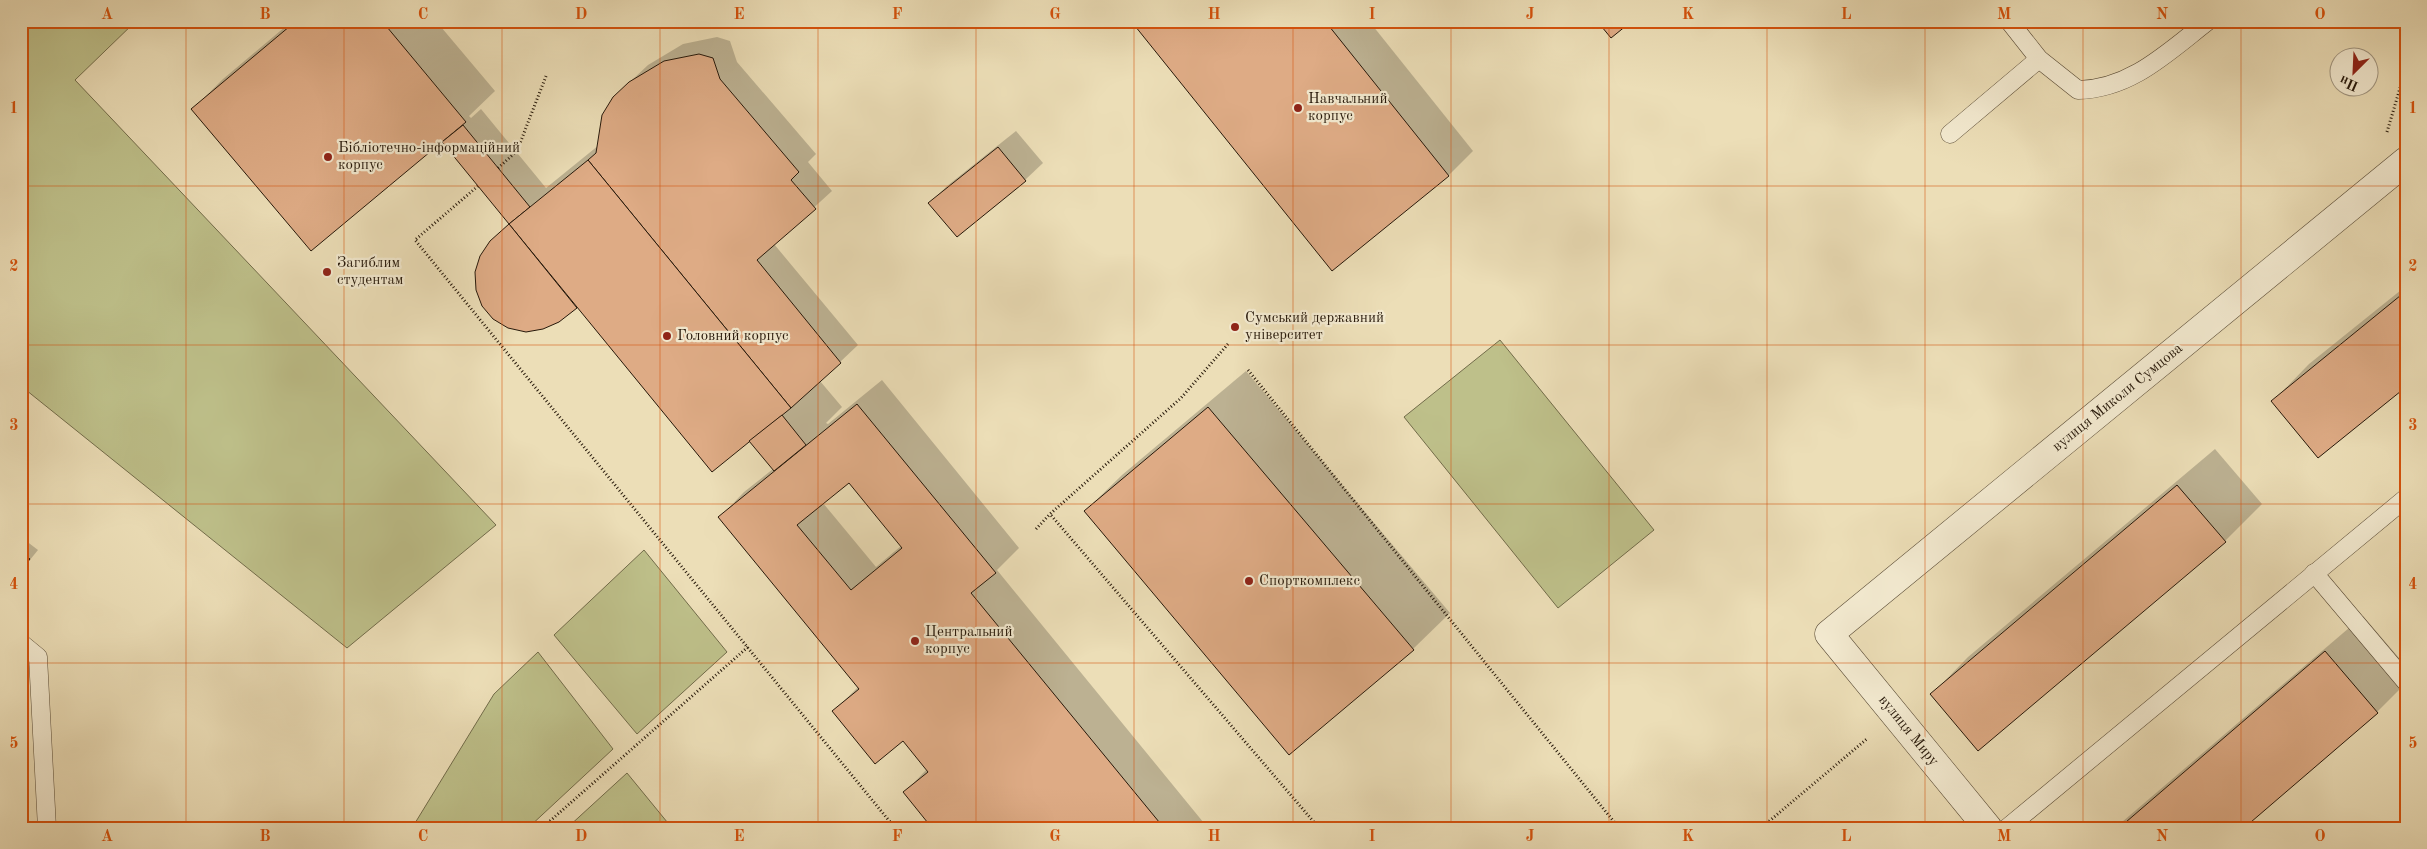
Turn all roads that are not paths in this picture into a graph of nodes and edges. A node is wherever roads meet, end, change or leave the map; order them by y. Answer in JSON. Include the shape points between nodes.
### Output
{"nodes":[{"id":1,"x":2008,"y":21,"type":"edge"},
{"id":2,"x":2208,"y":21,"type":"edge"},
{"id":3,"x":2039,"y":59,"type":"junction"},
{"id":4,"x":1950,"y":134,"type":"dead end"},
{"id":5,"x":2406,"y":161,"type":"edge"},
{"id":6,"x":2406,"y":498,"type":"edge"},
{"id":7,"x":2314,"y":573,"type":"junction"},
{"id":8,"x":1829,"y":634,"type":"joint"},
{"id":9,"x":21,"y":643,"type":"edge"},
{"id":10,"x":2406,"y":682,"type":"edge"},
{"id":11,"x":47,"y":828,"type":"edge"},
{"id":12,"x":1988,"y":828,"type":"edge"},
{"id":13,"x":2007,"y":828,"type":"edge"}],
"edges":[{"from":1,"to":3,"type":"lane"},
{"from":2,"to":3,"type":"lane","via":[[2147,70],[2123,82],[2094,90],[2078,90]]},
{"from":3,"to":4,"type":"lane"},
{"from":5,"to":8,"type":"street","name":"вулиця Миколи Сумцова"},
{"from":6,"to":7,"type":"lane"},
{"from":7,"to":10,"type":"lane"},
{"from":7,"to":13,"type":"lane"},
{"from":8,"to":12,"type":"street","name":"вулиця Миру"},
{"from":9,"to":11,"type":"lane","via":[[38,657]]}]}
